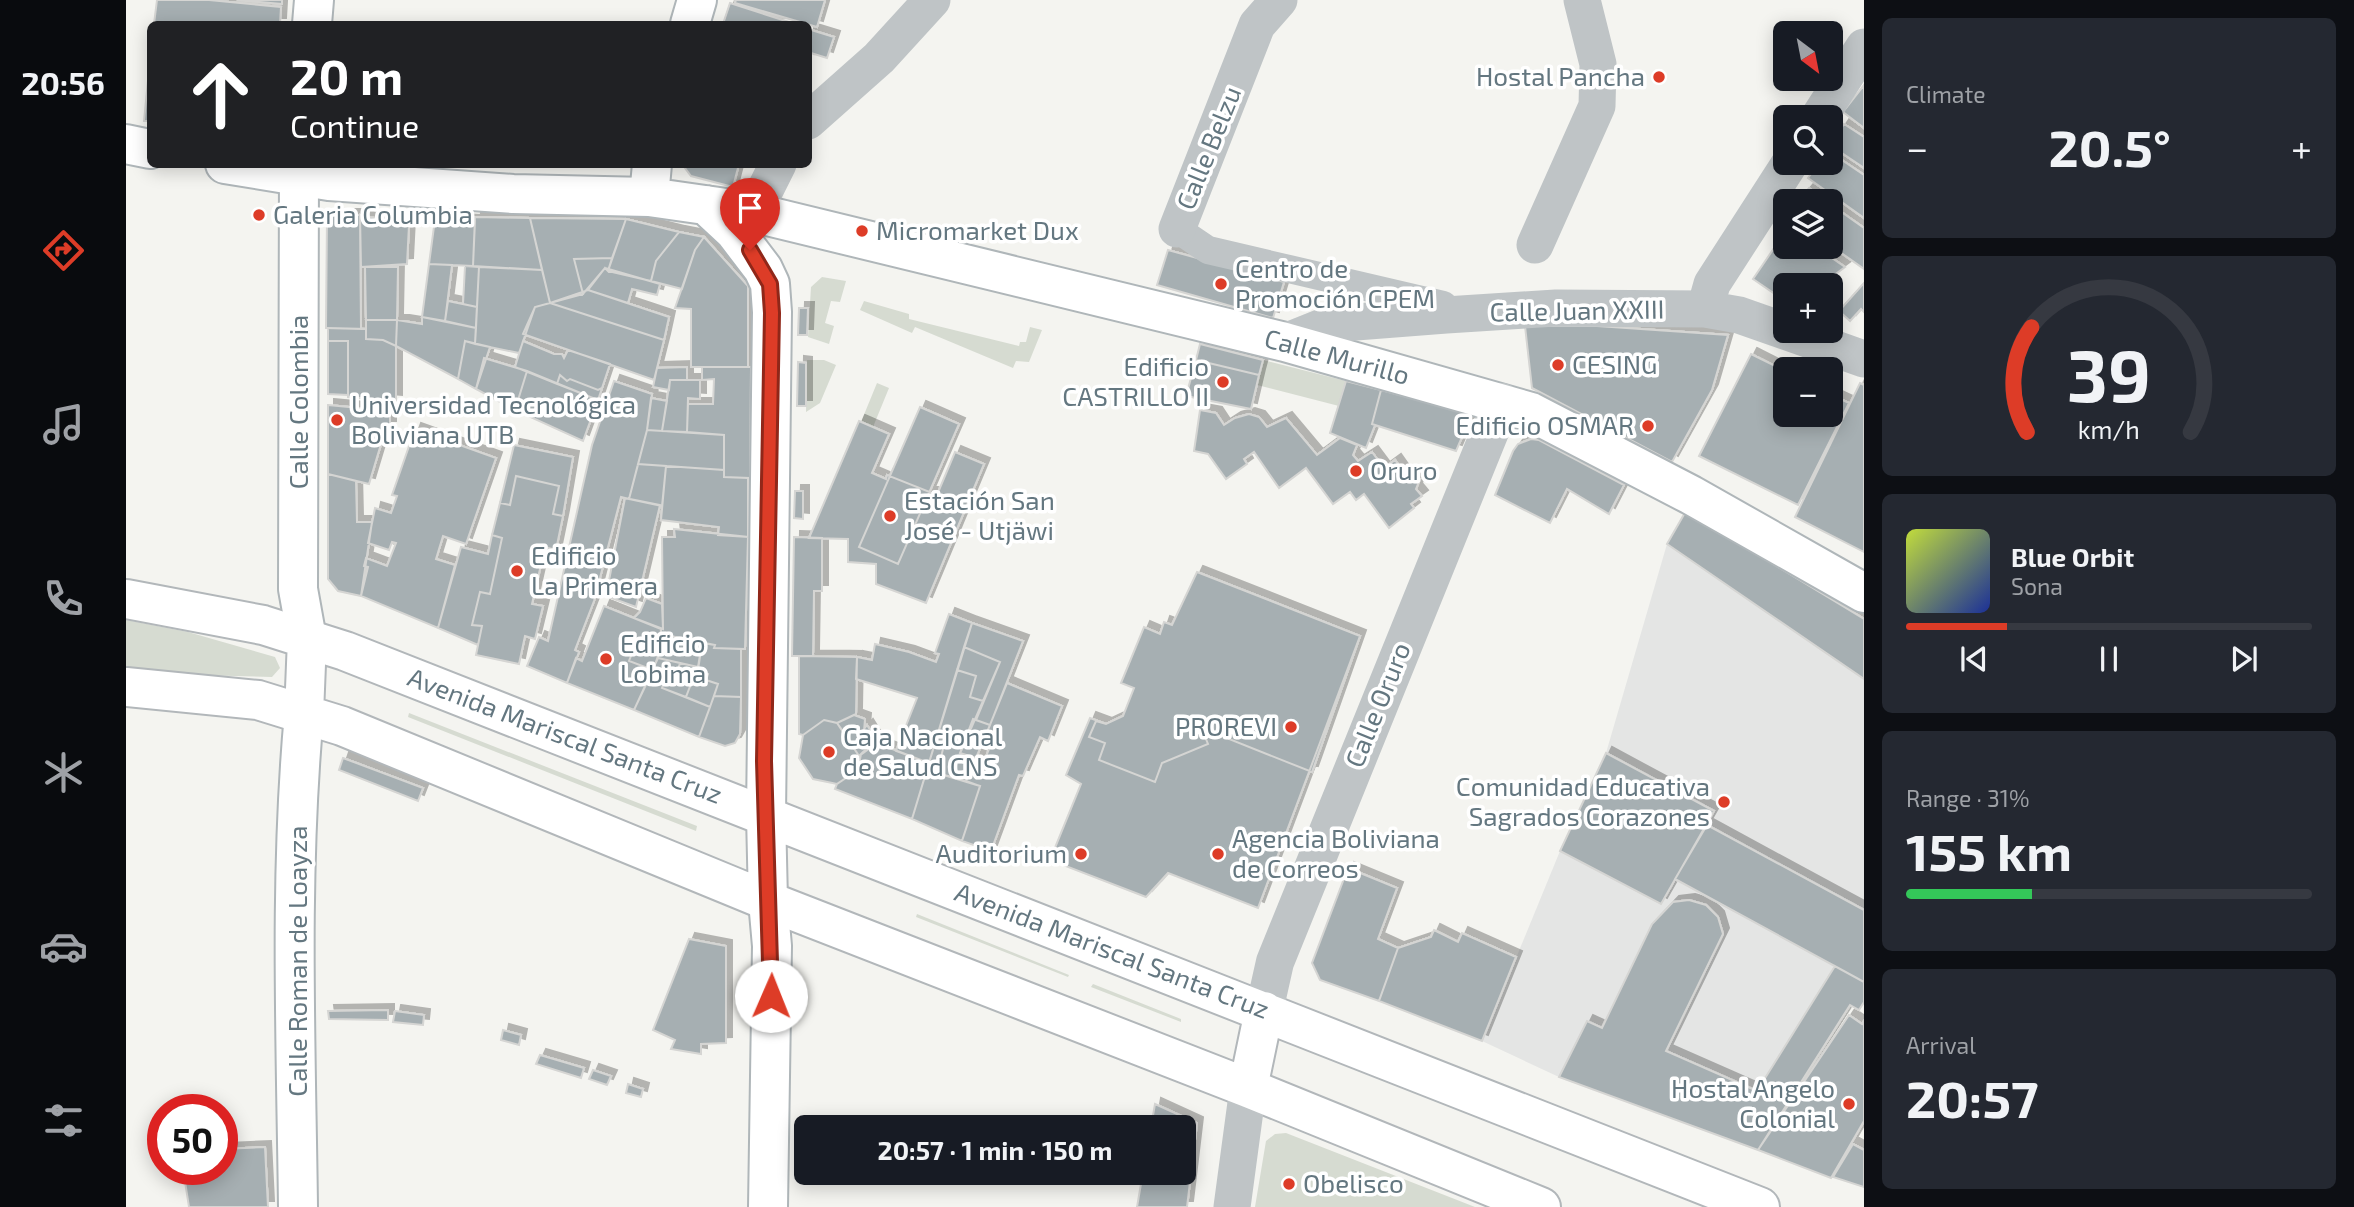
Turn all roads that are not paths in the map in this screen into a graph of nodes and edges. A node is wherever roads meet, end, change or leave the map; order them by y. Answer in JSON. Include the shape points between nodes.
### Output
{"nodes":[{"id":1,"x":314,"y":0,"type":"edge"},
{"id":2,"x":696,"y":0,"type":"edge"},
{"id":3,"x":932,"y":0,"type":"edge"},
{"id":4,"x":1279,"y":0,"type":"edge"},
{"id":5,"x":1582,"y":0,"type":"edge"},
{"id":6,"x":312,"y":21,"type":"edge"},
{"id":7,"x":691,"y":21,"type":"edge"},
{"id":8,"x":1864,"y":47,"type":"edge"},
{"id":9,"x":1827,"y":105,"type":"edge"},
{"id":10,"x":812,"y":117,"type":"edge"},
{"id":11,"x":126,"y":144,"type":"edge"},
{"id":12,"x":147,"y":148,"type":"edge"},
{"id":13,"x":267,"y":168,"type":"edge"},
{"id":14,"x":776,"y":168,"type":"edge"},
{"id":15,"x":299,"y":171,"type":"edge"},
{"id":16,"x":1782,"y":175,"type":"edge"},
{"id":17,"x":651,"y":181,"type":"edge"},
{"id":18,"x":706,"y":205,"type":"junction"},
{"id":19,"x":747,"y":211,"type":"junction"},
{"id":20,"x":1177,"y":229,"type":"joint"},
{"id":21,"x":1535,"y":245,"type":"dead end"},
{"id":22,"x":1705,"y":309,"type":"junction"},
{"id":23,"x":1446,"y":314,"type":"junction"},
{"id":24,"x":1285,"y":341,"type":"junction"},
{"id":25,"x":1864,"y":359,"type":"edge"},
{"id":26,"x":1502,"y":402,"type":"junction"},
{"id":27,"x":1864,"y":593,"type":"edge"},
{"id":28,"x":126,"y":599,"type":"edge"},
{"id":29,"x":307,"y":639,"type":"junction"},
{"id":30,"x":126,"y":687,"type":"edge"},
{"id":31,"x":304,"y":714,"type":"junction"},
{"id":32,"x":766,"y":815,"type":"junction"},
{"id":33,"x":768,"y":901,"type":"junction"},
{"id":34,"x":1264,"y":1010,"type":"junction"},
{"id":35,"x":1248,"y":1088,"type":"junction"},
{"id":36,"x":1705,"y":1196,"type":"edge"},
{"id":37,"x":298,"y":1207,"type":"edge"},
{"id":38,"x":768,"y":1207,"type":"edge"},
{"id":39,"x":1232,"y":1207,"type":"edge"},
{"id":40,"x":1541,"y":1207,"type":"edge"},
{"id":41,"x":1760,"y":1207,"type":"edge"}],
"edges":[{"from":1,"to":6,"type":"main road"},
{"from":2,"to":7,"type":"main road"},
{"from":3,"to":10,"type":"street","via":[[879,58]]},
{"from":4,"to":20,"type":"street","name":"Calle Belzu","via":[[1257,25]]},
{"from":5,"to":21,"type":"street","via":[[1598,64],[1597,106]]},
{"from":8,"to":9,"type":"street"},
{"from":11,"to":12,"type":"main road"},
{"from":13,"to":15,"type":"main road","name":"Calle Murillo"},
{"from":14,"to":19,"type":"street","via":[[763,194]]},
{"from":15,"to":17,"type":"main road","name":"Calle Murillo","via":[[513,194]]},
{"from":15,"to":29,"type":"main road","name":"Calle Colombia","via":[[298,589]]},
{"from":16,"to":22,"type":"street","via":[[1712,284]]},
{"from":17,"to":18,"type":"main road","name":"Calle Murillo"},
{"from":18,"to":19,"type":"main road","name":"Calle Murillo"},
{"from":18,"to":32,"type":"main road","via":[[750,250],[770,284]]},
{"from":19,"to":24,"type":"main road","name":"Calle Murillo"},
{"from":20,"to":23,"type":"street","name":"Calle Belzu","via":[[1208,250],[1443,305]]},
{"from":22,"to":23,"type":"street","name":"Calle Juan XXIII","via":[[1556,308]]},
{"from":22,"to":25,"type":"street","name":"Calle Juan XXIII","via":[[1739,315]]},
{"from":23,"to":24,"type":"street","name":"Calle Juan XXIII","via":[[1330,324]]},
{"from":24,"to":26,"type":"main road","name":"Calle Murillo"},
{"from":26,"to":27,"type":"main road","name":"Calle Murillo","via":[[1531,412],[1691,495]]},
{"from":26,"to":34,"type":"street","name":"Calle Oruro","via":[[1275,962]]},
{"from":28,"to":29,"type":"main road","name":"Avenida Mariscal Santa Cruz","via":[[263,625]]},
{"from":29,"to":31,"type":"main road","name":"Calle Colombia"},
{"from":29,"to":32,"type":"main road","name":"Avenida Mariscal Santa Cruz"},
{"from":30,"to":31,"type":"main road","via":[[258,700]]},
{"from":31,"to":33,"type":"main road"},
{"from":31,"to":37,"type":"main road","name":"Calle Roman de Loayza","via":[[296,969]]},
{"from":32,"to":33,"type":"main road"},
{"from":32,"to":34,"type":"main road","name":"Avenida Mariscal Santa Cruz"},
{"from":33,"to":35,"type":"main road"},
{"from":33,"to":38,"type":"main road","via":[[772,946]]},
{"from":34,"to":35,"type":"main road"},
{"from":34,"to":36,"type":"main road","name":"Avenida Mariscal Santa Cruz"},
{"from":35,"to":39,"type":"street"},
{"from":35,"to":40,"type":"main road"},
{"from":36,"to":41,"type":"main road","name":"Avenida Mariscal Santa Cruz"}]}
